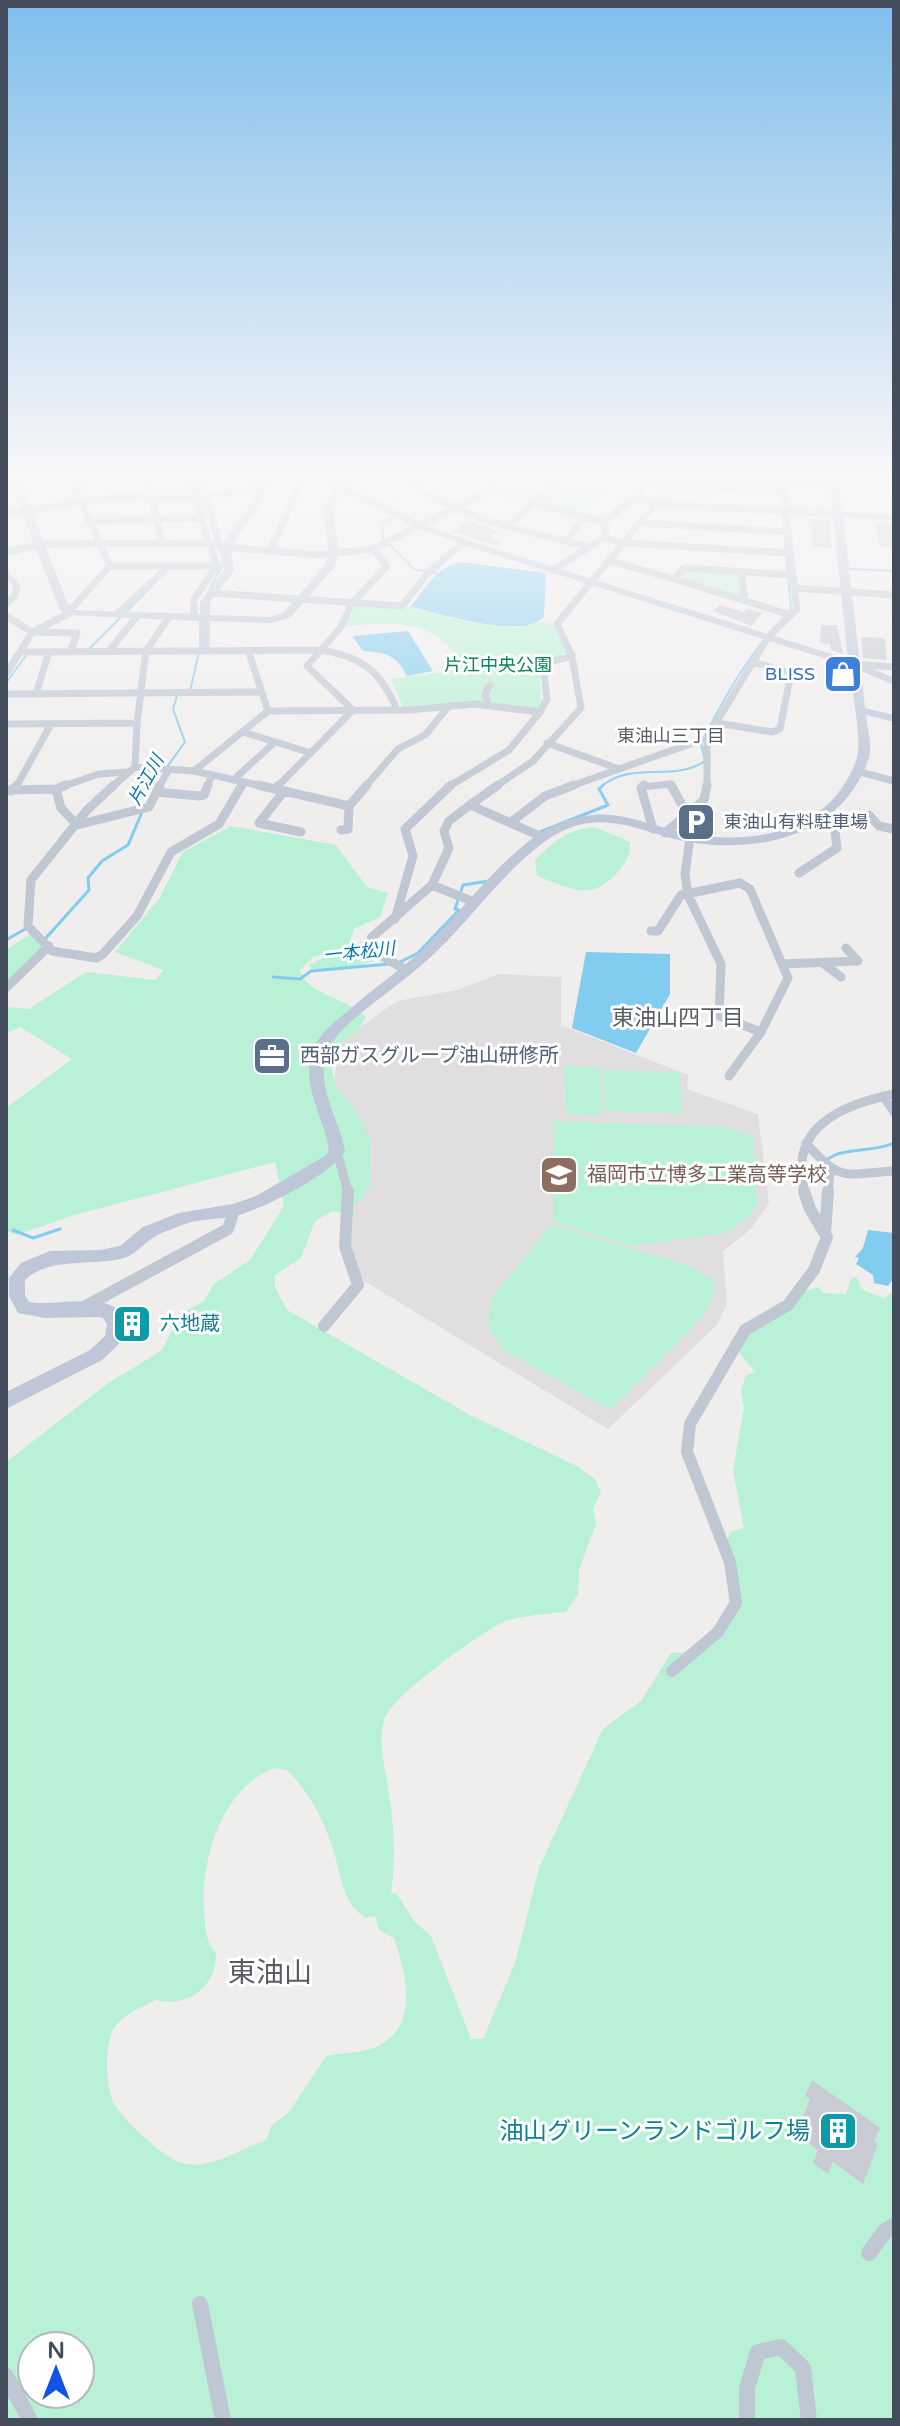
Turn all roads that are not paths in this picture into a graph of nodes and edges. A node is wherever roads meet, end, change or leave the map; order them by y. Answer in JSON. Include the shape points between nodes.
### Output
{"nodes":[{"id":1,"x":59,"y":591,"type":"edge"},
{"id":2,"x":87,"y":591,"type":"edge"},
{"id":3,"x":146,"y":591,"type":"edge"},
{"id":4,"x":200,"y":591,"type":"edge"},
{"id":5,"x":306,"y":591,"type":"edge"},
{"id":6,"x":363,"y":591,"type":"edge"},
{"id":7,"x":414,"y":591,"type":"edge"},
{"id":8,"x":584,"y":591,"type":"edge"},
{"id":9,"x":624,"y":591,"type":"edge"},
{"id":10,"x":713,"y":591,"type":"edge"},
{"id":11,"x":744,"y":591,"type":"edge"},
{"id":12,"x":794,"y":591,"type":"edge"},
{"id":13,"x":836,"y":591,"type":"edge"},
{"id":14,"x":846,"y":592,"type":"junction"},
{"id":15,"x":211,"y":593,"type":"joint"},
{"id":16,"x":894,"y":595,"type":"edge"},
{"id":17,"x":301,"y":598,"type":"junction"},
{"id":18,"x":745,"y":601,"type":"junction"},
{"id":19,"x":352,"y":603,"type":"junction"},
{"id":20,"x":68,"y":612,"type":"junction"},
{"id":21,"x":788,"y":614,"type":"junction"},
{"id":22,"x":125,"y":615,"type":"junction"},
{"id":23,"x":6,"y":616,"type":"edge"},
{"id":24,"x":169,"y":617,"type":"junction"},
{"id":25,"x":199,"y":617,"type":"junction"},
{"id":26,"x":32,"y":632,"type":"junction"},
{"id":27,"x":764,"y":636,"type":"junction"},
{"id":28,"x":248,"y":650,"type":"junction"},
{"id":29,"x":321,"y":650,"type":"junction"},
{"id":30,"x":109,"y":651,"type":"junction"},
{"id":31,"x":146,"y":651,"type":"junction"},
{"id":32,"x":199,"y":651,"type":"junction"},
{"id":33,"x":20,"y":652,"type":"junction"},
{"id":34,"x":70,"y":652,"type":"junction"},
{"id":35,"x":49,"y":654,"type":"junction"},
{"id":36,"x":572,"y":656,"type":"junction"},
{"id":37,"x":753,"y":662,"type":"junction"},
{"id":38,"x":853,"y":664,"type":"junction"},
{"id":39,"x":894,"y":667,"type":"edge"},
{"id":40,"x":6,"y":674,"type":"edge"},
{"id":41,"x":894,"y":682,"type":"edge"},
{"id":42,"x":490,"y":685,"type":"dead end"},
{"id":43,"x":261,"y":692,"type":"junction"},
{"id":44,"x":138,"y":693,"type":"junction"},
{"id":45,"x":6,"y":694,"type":"edge"},
{"id":46,"x":36,"y":694,"type":"junction"},
{"id":47,"x":489,"y":706,"type":"junction"},
{"id":48,"x":448,"y":707,"type":"junction"},
{"id":49,"x":353,"y":710,"type":"junction"},
{"id":50,"x":397,"y":710,"type":"junction"},
{"id":51,"x":861,"y":710,"type":"junction"},
{"id":52,"x":268,"y":711,"type":"junction"},
{"id":53,"x":540,"y":712,"type":"junction"},
{"id":54,"x":894,"y":719,"type":"edge"},
{"id":55,"x":137,"y":723,"type":"junction"},
{"id":56,"x":717,"y":723,"type":"junction"},
{"id":57,"x":6,"y":724,"type":"edge"},
{"id":58,"x":51,"y":724,"type":"junction"},
{"id":59,"x":243,"y":732,"type":"junction"},
{"id":60,"x":703,"y":739,"type":"junction"},
{"id":61,"x":275,"y":742,"type":"junction"},
{"id":62,"x":547,"y":743,"type":"junction"},
{"id":63,"x":311,"y":753,"type":"junction"},
{"id":64,"x":169,"y":769,"type":"junction"},
{"id":65,"x":619,"y":769,"type":"junction"},
{"id":66,"x":131,"y":770,"type":"junction"},
{"id":67,"x":194,"y":771,"type":"junction"},
{"id":68,"x":860,"y":772,"type":"junction"},
{"id":69,"x":212,"y":775,"type":"junction"},
{"id":70,"x":894,"y":781,"type":"edge"},
{"id":71,"x":238,"y":782,"type":"junction"},
{"id":72,"x":56,"y":789,"type":"junction"},
{"id":73,"x":280,"y":790,"type":"junction"},
{"id":74,"x":9,"y":791,"type":"edge"},
{"id":75,"x":157,"y":792,"type":"junction"},
{"id":76,"x":470,"y":805,"type":"junction"},
{"id":77,"x":349,"y":806,"type":"junction"},
{"id":78,"x":688,"y":816,"type":"junction"},
{"id":79,"x":828,"y":820,"type":"junction"},
{"id":80,"x":510,"y":823,"type":"junction"},
{"id":81,"x":77,"y":825,"type":"junction"},
{"id":82,"x":894,"y":829,"type":"edge"},
{"id":83,"x":299,"y":830,"type":"dead end"},
{"id":84,"x":341,"y":830,"type":"dead end"},
{"id":85,"x":659,"y":831,"type":"junction"},
{"id":86,"x":539,"y":835,"type":"junction"},
{"id":87,"x":690,"y":838,"type":"junction"},
{"id":88,"x":799,"y":873,"type":"dead end"},
{"id":89,"x":432,"y":885,"type":"junction"},
{"id":90,"x":688,"y":895,"type":"junction"},
{"id":91,"x":469,"y":900,"type":"junction"},
{"id":92,"x":395,"y":919,"type":"junction"},
{"id":93,"x":651,"y":931,"type":"dead end"},
{"id":94,"x":49,"y":946,"type":"junction"},
{"id":95,"x":846,"y":948,"type":"dead end"},
{"id":96,"x":782,"y":964,"type":"junction"},
{"id":97,"x":823,"y":964,"type":"junction"},
{"id":98,"x":399,"y":965,"type":"junction"},
{"id":99,"x":841,"y":977,"type":"dead end"},
{"id":100,"x":6,"y":988,"type":"edge"},
{"id":101,"x":761,"y":1032,"type":"junction"},
{"id":102,"x":729,"y":1076,"type":"dead end"},
{"id":103,"x":889,"y":1095,"type":"edge"},
{"id":104,"x":894,"y":1112,"type":"edge"},
{"id":105,"x":806,"y":1143,"type":"junction"},
{"id":106,"x":337,"y":1151,"type":"junction"},
{"id":107,"x":826,"y":1167,"type":"junction"},
{"id":108,"x":894,"y":1171,"type":"edge"},
{"id":109,"x":234,"y":1210,"type":"junction"},
{"id":110,"x":825,"y":1233,"type":"junction"},
{"id":111,"x":81,"y":1308,"type":"junction"},
{"id":112,"x":324,"y":1326,"type":"dead end"},
{"id":113,"x":6,"y":1401,"type":"edge"},
{"id":114,"x":672,"y":1671,"type":"dead end"},
{"id":115,"x":894,"y":2226,"type":"edge"},
{"id":116,"x":869,"y":2253,"type":"dead end"},
{"id":117,"x":200,"y":2304,"type":"dead end"},
{"id":118,"x":6,"y":2376,"type":"edge"},
{"id":119,"x":30,"y":2420,"type":"edge"},
{"id":120,"x":223,"y":2420,"type":"edge"},
{"id":121,"x":747,"y":2420,"type":"edge"},
{"id":122,"x":809,"y":2420,"type":"edge"}],
"edges":[{"from":1,"to":20,"type":"street"},
{"from":2,"to":20,"type":"street"},
{"from":3,"to":22,"type":"street"},
{"from":4,"to":25,"type":"street","via":[[194,599]]},
{"from":5,"to":17,"type":"street"},
{"from":6,"to":19,"type":"street"},
{"from":7,"to":19,"type":"street","via":[[402,606]]},
{"from":8,"to":36,"type":"street","via":[[557,624]]},
{"from":9,"to":27,"type":"street"},
{"from":10,"to":18,"type":"street"},
{"from":11,"to":18,"type":"street"},
{"from":12,"to":21,"type":"street","via":[[797,609]]},
{"from":13,"to":14,"type":"street"},
{"from":14,"to":16,"type":"street"},
{"from":14,"to":38,"type":"street"},
{"from":15,"to":17,"type":"street"},
{"from":15,"to":25,"type":"street"},
{"from":17,"to":19,"type":"street"},
{"from":17,"to":25,"type":"street","via":[[281,619]]},
{"from":18,"to":21,"type":"street"},
{"from":19,"to":29,"type":"street","via":[[341,627]]},
{"from":20,"to":22,"type":"street"},
{"from":20,"to":26,"type":"street"},
{"from":21,"to":27,"type":"street"},
{"from":22,"to":24,"type":"street"},
{"from":22,"to":30,"type":"street"},
{"from":23,"to":26,"type":"street"},
{"from":24,"to":25,"type":"street"},
{"from":24,"to":31,"type":"street"},
{"from":25,"to":32,"type":"street"},
{"from":26,"to":33,"type":"street"},
{"from":26,"to":34,"type":"street","via":[[77,633]]},
{"from":27,"to":37,"type":"street"},
{"from":27,"to":38,"type":"street"},
{"from":28,"to":29,"type":"street"},
{"from":28,"to":32,"type":"street"},
{"from":28,"to":43,"type":"street"},
{"from":29,"to":49,"type":"street","via":[[307,666]]},
{"from":29,"to":50,"type":"street","via":[[347,654],[377,668]]},
{"from":30,"to":31,"type":"street"},
{"from":30,"to":34,"type":"street"},
{"from":31,"to":32,"type":"street"},
{"from":31,"to":44,"type":"street"},
{"from":33,"to":35,"type":"street"},
{"from":33,"to":40,"type":"street"},
{"from":34,"to":35,"type":"street"},
{"from":35,"to":46,"type":"street"},
{"from":36,"to":53,"type":"street","via":[[543,664],[547,699]]},
{"from":36,"to":62,"type":"street","via":[[581,708]]},
{"from":37,"to":56,"type":"street"},
{"from":37,"to":56,"type":"street","via":[[791,673],[780,729]]},
{"from":38,"to":39,"type":"street"},
{"from":38,"to":41,"type":"street"},
{"from":38,"to":51,"type":"street"},
{"from":42,"to":47,"type":"street","via":[[485,694]]},
{"from":43,"to":44,"type":"street"},
{"from":43,"to":52,"type":"street"},
{"from":44,"to":46,"type":"street"},
{"from":44,"to":55,"type":"street"},
{"from":45,"to":46,"type":"street"},
{"from":47,"to":48,"type":"street"},
{"from":47,"to":53,"type":"street"},
{"from":48,"to":50,"type":"street"},
{"from":48,"to":77,"type":"street","via":[[425,735],[398,749]]},
{"from":49,"to":50,"type":"street"},
{"from":49,"to":52,"type":"street"},
{"from":49,"to":63,"type":"street"},
{"from":51,"to":54,"type":"street"},
{"from":51,"to":68,"type":"street"},
{"from":52,"to":59,"type":"street"},
{"from":53,"to":92,"type":"street","via":[[509,750],[452,784],[410,821],[405,829],[413,856]]},
{"from":55,"to":58,"type":"street"},
{"from":55,"to":66,"type":"street"},
{"from":56,"to":60,"type":"street"},
{"from":57,"to":58,"type":"street"},
{"from":58,"to":74,"type":"street"},
{"from":59,"to":61,"type":"street"},
{"from":59,"to":67,"type":"street"},
{"from":60,"to":65,"type":"street"},
{"from":60,"to":78,"type":"street","via":[[708,782],[704,800]]},
{"from":61,"to":63,"type":"street"},
{"from":61,"to":71,"type":"street"},
{"from":62,"to":65,"type":"street"},
{"from":62,"to":76,"type":"street","via":[[533,761]]},
{"from":63,"to":73,"type":"street"},
{"from":64,"to":66,"type":"street"},
{"from":64,"to":67,"type":"street"},
{"from":64,"to":75,"type":"street"},
{"from":65,"to":80,"type":"street","via":[[545,796]]},
{"from":66,"to":72,"type":"street"},
{"from":66,"to":81,"type":"street"},
{"from":67,"to":69,"type":"street"},
{"from":68,"to":70,"type":"street"},
{"from":68,"to":79,"type":"street"},
{"from":69,"to":71,"type":"street"},
{"from":69,"to":75,"type":"street","via":[[204,795]]},
{"from":71,"to":73,"type":"street"},
{"from":71,"to":94,"type":"street","via":[[219,824],[171,852],[137,916],[103,954],[65,954]]},
{"from":72,"to":74,"type":"street"},
{"from":72,"to":81,"type":"street","via":[[61,808]]},
{"from":73,"to":77,"type":"street"},
{"from":73,"to":83,"type":"street","via":[[259,823]]},
{"from":75,"to":81,"type":"street","via":[[142,809]]},
{"from":76,"to":80,"type":"street"},
{"from":76,"to":89,"type":"street","via":[[444,831],[449,848]]},
{"from":77,"to":84,"type":"street","via":[[348,829]]},
{"from":78,"to":85,"type":"street"},
{"from":78,"to":85,"type":"street","via":[[670,784],[645,785],[641,788]]},
{"from":79,"to":82,"type":"street","via":[[869,815],[879,826]]},
{"from":79,"to":87,"type":"street","via":[[771,839],[727,843]]},
{"from":79,"to":88,"type":"street","via":[[837,848],[826,862]]},
{"from":80,"to":86,"type":"street"},
{"from":81,"to":94,"type":"street","via":[[31,880],[28,926]]},
{"from":85,"to":86,"type":"street","via":[[589,819]]},
{"from":85,"to":87,"type":"street"},
{"from":86,"to":91,"type":"street"},
{"from":87,"to":90,"type":"street"},
{"from":89,"to":91,"type":"street"},
{"from":89,"to":92,"type":"street"},
{"from":90,"to":93,"type":"street","via":[[681,895],[658,931]]},
{"from":90,"to":96,"type":"street","via":[[740,883],[750,889]]},
{"from":90,"to":101,"type":"street","via":[[721,964],[719,1016]]},
{"from":91,"to":98,"type":"street","via":[[423,957]]},
{"from":92,"to":98,"type":"street","via":[[371,938],[373,951]]},
{"from":94,"to":100,"type":"street"},
{"from":95,"to":97,"type":"street","via":[[858,961]]},
{"from":96,"to":97,"type":"street"},
{"from":96,"to":101,"type":"street","via":[[788,978]]},
{"from":97,"to":99,"type":"street"},
{"from":98,"to":106,"type":"street","via":[[322,1044],[314,1070],[317,1098]]},
{"from":101,"to":102,"type":"street"},
{"from":103,"to":104,"type":"street"},
{"from":103,"to":105,"type":"street","via":[[824,1121],[808,1134]]},
{"from":105,"to":107,"type":"street"},
{"from":105,"to":110,"type":"street","via":[[800,1158],[807,1204]]},
{"from":106,"to":109,"type":"street","via":[[313,1172]]},
{"from":106,"to":112,"type":"street","via":[[348,1189],[342,1242],[358,1285]]},
{"from":107,"to":108,"type":"street","via":[[847,1174]]},
{"from":107,"to":110,"type":"street"},
{"from":109,"to":111,"type":"street","via":[[228,1229]]},
{"from":109,"to":111,"type":"street","via":[[185,1217],[149,1232],[125,1251],[50,1258],[17,1278],[17,1296],[24,1308]]},
{"from":110,"to":114,"type":"street","via":[[814,1270],[788,1305],[745,1330],[690,1424],[687,1452],[730,1562],[736,1603],[718,1632]]},
{"from":111,"to":113,"type":"street","via":[[108,1312],[116,1323],[113,1339],[96,1355]]},
{"from":115,"to":116,"type":"street"},
{"from":117,"to":120,"type":"street"},
{"from":118,"to":119,"type":"street"},
{"from":121,"to":122,"type":"street","via":[[747,2388],[758,2352],[781,2347],[803,2368]]}]}
